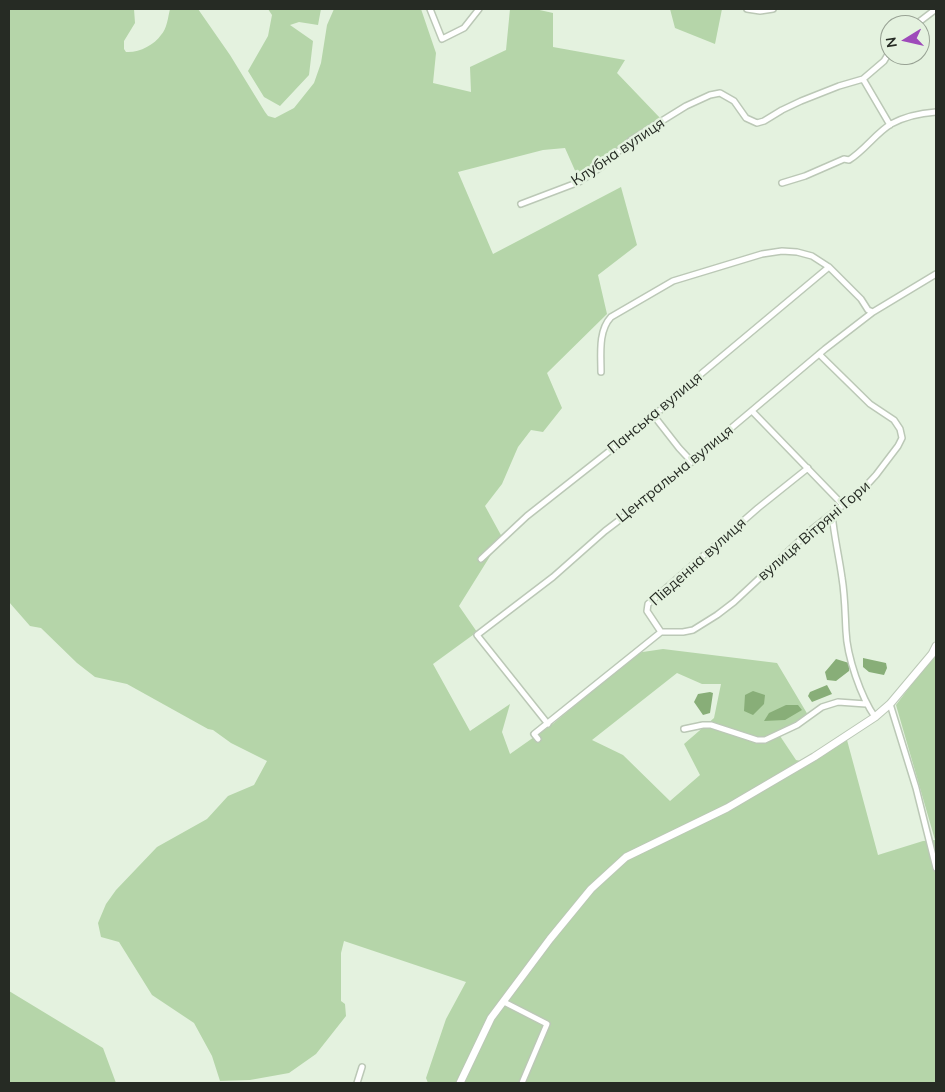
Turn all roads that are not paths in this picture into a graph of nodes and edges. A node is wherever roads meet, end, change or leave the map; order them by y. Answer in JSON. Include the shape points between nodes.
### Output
{"nodes":[{"id":1,"x":430,"y":9,"type":"edge"},
{"id":2,"x":479,"y":9,"type":"edge"},
{"id":3,"x":747,"y":9,"type":"edge"},
{"id":4,"x":773,"y":9,"type":"edge"},
{"id":5,"x":880,"y":64,"type":"edge"},
{"id":6,"x":863,"y":79,"type":"junction"},
{"id":7,"x":936,"y":112,"type":"edge"},
{"id":8,"x":890,"y":125,"type":"junction"},
{"id":9,"x":782,"y":183,"type":"dead end"},
{"id":10,"x":521,"y":204,"type":"dead end"},
{"id":11,"x":829,"y":267,"type":"junction"},
{"id":12,"x":936,"y":274,"type":"edge"},
{"id":13,"x":873,"y":312,"type":"junction"},
{"id":14,"x":819,"y":354,"type":"junction"},
{"id":15,"x":601,"y":372,"type":"dead end"},
{"id":16,"x":752,"y":411,"type":"junction"},
{"id":17,"x":654,"y":416,"type":"junction"},
{"id":18,"x":692,"y":462,"type":"junction"},
{"id":19,"x":808,"y":468,"type":"junction"},
{"id":20,"x":843,"y":504,"type":"junction"},
{"id":21,"x":832,"y":514,"type":"junction"},
{"id":22,"x":481,"y":559,"type":"dead end"},
{"id":23,"x":661,"y":632,"type":"junction"},
{"id":24,"x":936,"y":646,"type":"edge"},
{"id":25,"x":866,"y":704,"type":"junction"},
{"id":26,"x":890,"y":704,"type":"junction"},
{"id":27,"x":875,"y":717,"type":"junction"},
{"id":28,"x":548,"y":724,"type":"junction"},
{"id":29,"x":684,"y":729,"type":"dead end"},
{"id":30,"x":538,"y":739,"type":"dead end"},
{"id":31,"x":936,"y":868,"type":"edge"},
{"id":32,"x":504,"y":1002,"type":"junction"},
{"id":33,"x":362,"y":1067,"type":"dead end"},
{"id":34,"x":357,"y":1083,"type":"edge"},
{"id":35,"x":460,"y":1083,"type":"edge"},
{"id":36,"x":522,"y":1083,"type":"edge"}],
"edges":[{"from":1,"to":2,"type":"street","via":[[442,39],[464,28]]},
{"from":3,"to":4,"type":"street","via":[[760,12]]},
{"from":5,"to":6,"type":"street","name":"Клубна вулиця"},
{"from":6,"to":8,"type":"street"},
{"from":6,"to":10,"type":"street","name":"Клубна вулиця","via":[[822,92],[757,123],[746,118],[728,96],[720,93],[710,95],[632,140],[579,182]]},
{"from":7,"to":8,"type":"street"},
{"from":8,"to":9,"type":"street","via":[[849,160],[844,159]]},
{"from":11,"to":13,"type":"street"},
{"from":11,"to":15,"type":"street","via":[[812,256],[782,250],[672,281],[605,323]]},
{"from":11,"to":17,"type":"street","name":"Панська вулиця"},
{"from":12,"to":13,"type":"street","name":"Центральна вулиця"},
{"from":13,"to":14,"type":"street","name":"Центральна вулиця"},
{"from":14,"to":16,"type":"street","name":"Центральна вулиця"},
{"from":14,"to":20,"type":"street","name":"вулиця Вітряні Гори","via":[[870,404],[894,420],[902,438],[861,492]]},
{"from":16,"to":18,"type":"street","name":"Центральна вулиця"},
{"from":16,"to":19,"type":"street"},
{"from":17,"to":18,"type":"street"},
{"from":17,"to":22,"type":"street","name":"Панська вулиця","via":[[527,516]]},
{"from":18,"to":28,"type":"street","name":"Центральна вулиця","via":[[477,635]]},
{"from":19,"to":20,"type":"street"},
{"from":19,"to":23,"type":"street","name":"Південна вулиця","via":[[648,604],[647,611]]},
{"from":20,"to":21,"type":"street","name":"вулиця Вітряні Гори"},
{"from":21,"to":23,"type":"street","name":"вулиця Вітряні Гори","via":[[734,602],[703,625],[683,632]]},
{"from":21,"to":25,"type":"street","via":[[850,656]]},
{"from":23,"to":28,"type":"street","name":"Південна вулиця"},
{"from":24,"to":26,"type":"street"},
{"from":25,"to":27,"type":"street"},
{"from":25,"to":29,"type":"street","via":[[838,702],[822,707],[797,725],[765,740],[711,725]]},
{"from":26,"to":27,"type":"street"},
{"from":26,"to":31,"type":"street"},
{"from":27,"to":32,"type":"street","via":[[726,808],[626,857],[591,889]]},
{"from":28,"to":30,"type":"street","name":"Південна вулиця","via":[[534,734]]},
{"from":32,"to":35,"type":"street","via":[[491,1018]]},
{"from":32,"to":36,"type":"street","via":[[547,1024]]},
{"from":33,"to":34,"type":"street"}]}
